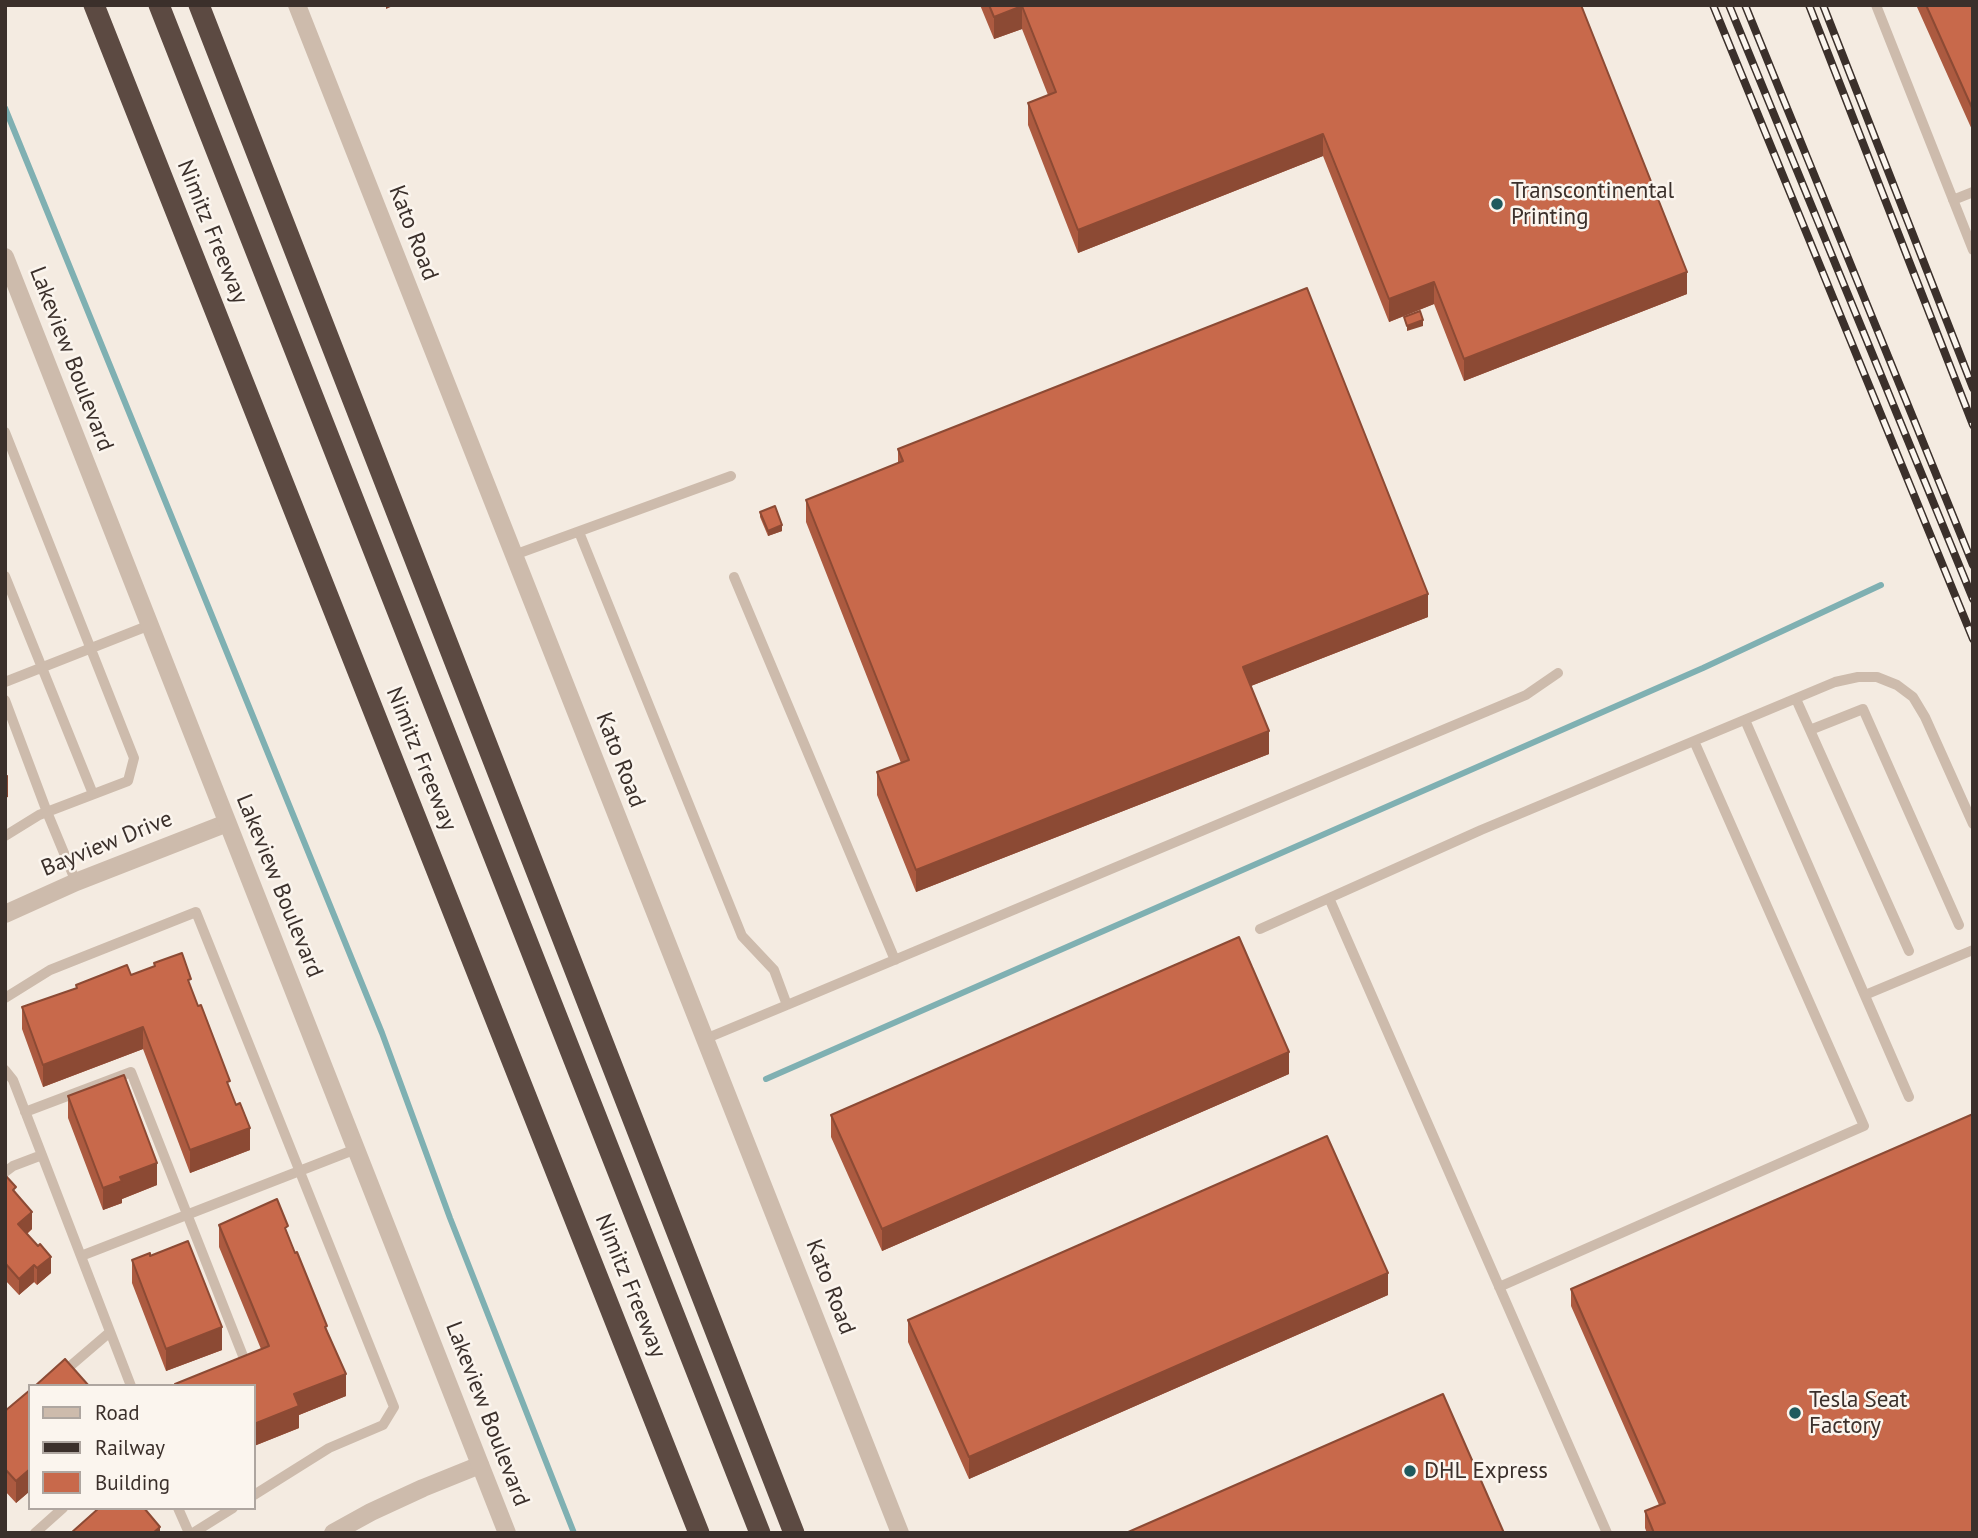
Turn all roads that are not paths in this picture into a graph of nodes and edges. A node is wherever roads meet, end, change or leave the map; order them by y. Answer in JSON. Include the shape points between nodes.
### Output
{"nodes":[{"id":1,"x":94,"y":5,"type":"edge"},
{"id":2,"x":159,"y":5,"type":"edge"},
{"id":3,"x":199,"y":5,"type":"edge"},
{"id":4,"x":297,"y":5,"type":"edge"},
{"id":5,"x":1876,"y":5,"type":"edge"},
{"id":6,"x":1973,"y":192,"type":"edge"},
{"id":7,"x":1953,"y":200,"type":"junction"},
{"id":8,"x":1972,"y":247,"type":"edge"},
{"id":9,"x":5,"y":257,"type":"edge"},
{"id":10,"x":9,"y":280,"type":"edge"},
{"id":11,"x":5,"y":432,"type":"edge"},
{"id":12,"x":731,"y":476,"type":"dead end"},
{"id":13,"x":579,"y":532,"type":"junction"},
{"id":14,"x":514,"y":555,"type":"junction"},
{"id":15,"x":5,"y":576,"type":"edge"},
{"id":16,"x":734,"y":577,"type":"dead end"},
{"id":17,"x":150,"y":625,"type":"junction"},
{"id":18,"x":90,"y":648,"type":"junction"},
{"id":19,"x":42,"y":667,"type":"junction"},
{"id":20,"x":1558,"y":673,"type":"dead end"},
{"id":21,"x":5,"y":682,"type":"edge"},
{"id":22,"x":1796,"y":699,"type":"junction"},
{"id":23,"x":5,"y":701,"type":"edge"},
{"id":24,"x":1745,"y":720,"type":"junction"},
{"id":25,"x":1810,"y":730,"type":"junction"},
{"id":26,"x":1694,"y":741,"type":"junction"},
{"id":27,"x":93,"y":794,"type":"junction"},
{"id":28,"x":47,"y":812,"type":"junction"},
{"id":29,"x":228,"y":823,"type":"junction"},
{"id":30,"x":1973,"y":824,"type":"edge"},
{"id":31,"x":5,"y":835,"type":"edge"},
{"id":32,"x":76,"y":882,"type":"junction"},
{"id":33,"x":1329,"y":898,"type":"junction"},
{"id":34,"x":5,"y":914,"type":"edge"},
{"id":35,"x":1959,"y":925,"type":"dead end"},
{"id":36,"x":1260,"y":929,"type":"dead end"},
{"id":37,"x":1973,"y":950,"type":"edge"},
{"id":38,"x":1909,"y":951,"type":"dead end"},
{"id":39,"x":895,"y":960,"type":"junction"},
{"id":40,"x":1865,"y":995,"type":"junction"},
{"id":41,"x":5,"y":998,"type":"edge"},
{"id":42,"x":787,"y":1006,"type":"junction"},
{"id":43,"x":705,"y":1039,"type":"junction"},
{"id":44,"x":5,"y":1070,"type":"edge"},
{"id":45,"x":1909,"y":1097,"type":"dead end"},
{"id":46,"x":25,"y":1112,"type":"junction"},
{"id":47,"x":356,"y":1149,"type":"junction"},
{"id":48,"x":42,"y":1155,"type":"junction"},
{"id":49,"x":299,"y":1170,"type":"junction"},
{"id":50,"x":5,"y":1172,"type":"edge"},
{"id":51,"x":188,"y":1214,"type":"junction"},
{"id":52,"x":81,"y":1256,"type":"junction"},
{"id":53,"x":1499,"y":1287,"type":"junction"},
{"id":54,"x":110,"y":1332,"type":"junction"},
{"id":55,"x":222,"y":1371,"type":"edge"},
{"id":56,"x":49,"y":1384,"type":"edge"},
{"id":57,"x":130,"y":1384,"type":"edge"},
{"id":58,"x":480,"y":1465,"type":"junction"},
{"id":59,"x":256,"y":1494,"type":"edge"},
{"id":60,"x":61,"y":1510,"type":"edge"},
{"id":61,"x":179,"y":1510,"type":"edge"},
{"id":62,"x":230,"y":1510,"type":"edge"},
{"id":63,"x":35,"y":1533,"type":"edge"},
{"id":64,"x":191,"y":1533,"type":"edge"},
{"id":65,"x":333,"y":1533,"type":"edge"},
{"id":66,"x":507,"y":1533,"type":"edge"},
{"id":67,"x":699,"y":1533,"type":"edge"},
{"id":68,"x":760,"y":1533,"type":"edge"},
{"id":69,"x":794,"y":1533,"type":"edge"},
{"id":70,"x":900,"y":1533,"type":"edge"},
{"id":71,"x":1607,"y":1533,"type":"edge"}],
"edges":[{"from":1,"to":67,"type":"highway","name":"Nimitz Freeway"},
{"from":2,"to":68,"type":"highway"},
{"from":3,"to":69,"type":"highway"},
{"from":4,"to":14,"type":"street","name":"Kato Road"},
{"from":5,"to":7,"type":"lane"},
{"from":6,"to":7,"type":"lane"},
{"from":7,"to":8,"type":"lane"},
{"from":9,"to":10,"type":"street","name":"Lakeview Boulevard"},
{"from":10,"to":17,"type":"street","name":"Lakeview Boulevard"},
{"from":11,"to":18,"type":"lane"},
{"from":12,"to":13,"type":"lane"},
{"from":13,"to":14,"type":"lane"},
{"from":13,"to":42,"type":"lane","via":[[742,936],[774,970]]},
{"from":14,"to":43,"type":"street","name":"Kato Road"},
{"from":15,"to":19,"type":"lane"},
{"from":16,"to":39,"type":"lane"},
{"from":17,"to":18,"type":"lane"},
{"from":17,"to":29,"type":"street","name":"Lakeview Boulevard"},
{"from":18,"to":19,"type":"lane"},
{"from":18,"to":27,"type":"lane","via":[[134,758],[128,781]]},
{"from":19,"to":21,"type":"lane"},
{"from":19,"to":27,"type":"lane"},
{"from":20,"to":39,"type":"lane","via":[[1526,695]]},
{"from":22,"to":24,"type":"lane"},
{"from":22,"to":25,"type":"lane"},
{"from":22,"to":30,"type":"lane","via":[[1858,677],[1877,677],[1897,685],[1913,697],[1925,716]]},
{"from":23,"to":28,"type":"lane"},
{"from":24,"to":26,"type":"lane"},
{"from":24,"to":40,"type":"lane"},
{"from":25,"to":35,"type":"lane","via":[[1863,709]]},
{"from":25,"to":38,"type":"lane"},
{"from":26,"to":33,"type":"lane"},
{"from":26,"to":53,"type":"lane","via":[[1864,1126]]},
{"from":27,"to":28,"type":"lane"},
{"from":28,"to":31,"type":"lane"},
{"from":28,"to":32,"type":"lane"},
{"from":29,"to":32,"type":"street","name":"Bayview Drive"},
{"from":29,"to":47,"type":"street","name":"Lakeview Boulevard"},
{"from":32,"to":34,"type":"street","name":"Bayview Drive"},
{"from":33,"to":36,"type":"lane"},
{"from":33,"to":53,"type":"lane"},
{"from":37,"to":40,"type":"lane"},
{"from":39,"to":42,"type":"lane"},
{"from":40,"to":45,"type":"lane"},
{"from":41,"to":49,"type":"lane","via":[[50,970],[196,912]]},
{"from":42,"to":43,"type":"lane"},
{"from":43,"to":70,"type":"street","name":"Kato Road"},
{"from":44,"to":46,"type":"lane"},
{"from":46,"to":48,"type":"lane"},
{"from":46,"to":51,"type":"lane","via":[[131,1072]]},
{"from":47,"to":49,"type":"lane"},
{"from":47,"to":58,"type":"street","name":"Lakeview Boulevard"},
{"from":48,"to":50,"type":"lane"},
{"from":48,"to":52,"type":"lane"},
{"from":49,"to":51,"type":"lane"},
{"from":49,"to":59,"type":"lane","via":[[394,1407],[383,1424],[329,1448]]},
{"from":51,"to":52,"type":"lane"},
{"from":51,"to":55,"type":"lane","via":[[245,1361]]},
{"from":52,"to":54,"type":"lane"},
{"from":53,"to":71,"type":"lane"},
{"from":54,"to":56,"type":"lane"},
{"from":54,"to":57,"type":"lane"},
{"from":58,"to":65,"type":"street","via":[[370,1512]]},
{"from":58,"to":66,"type":"street","name":"Lakeview Boulevard"},
{"from":60,"to":63,"type":"lane"},
{"from":61,"to":64,"type":"lane"},
{"from":62,"to":64,"type":"lane"}]}
